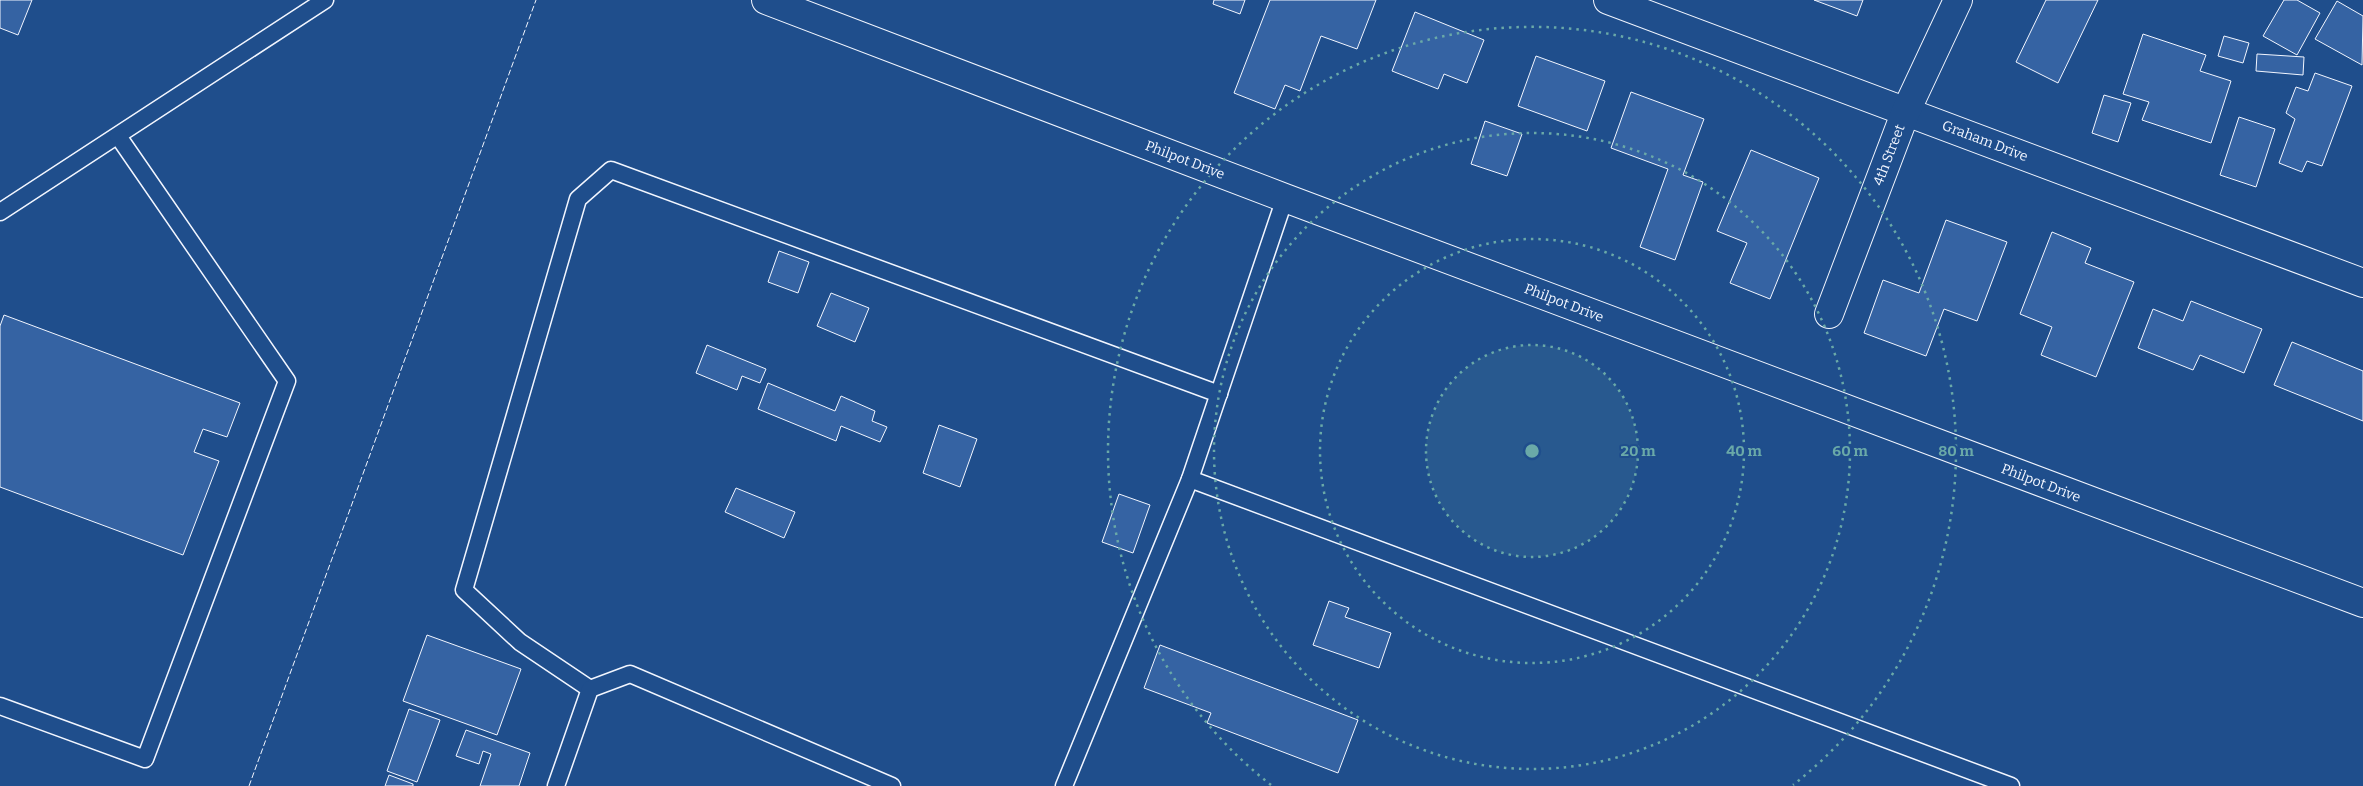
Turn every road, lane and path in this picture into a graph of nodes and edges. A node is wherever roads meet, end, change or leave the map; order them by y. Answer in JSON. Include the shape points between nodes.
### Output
{"nodes":[{"id":1,"x":325,"y":0,"type":"edge"},
{"id":2,"x":766,"y":0,"type":"edge"},
{"id":3,"x":1608,"y":0,"type":"edge"},
{"id":4,"x":1958,"y":0,"type":"edge"},
{"id":5,"x":1906,"y":111,"type":"junction"},
{"id":6,"x":118,"y":136,"type":"junction"},
{"id":7,"x":1285,"y":198,"type":"junction"},
{"id":8,"x":0,"y":212,"type":"edge"},
{"id":9,"x":2363,"y":283,"type":"edge"},
{"id":10,"x":1829,"y":314,"type":"dead end"},
{"id":11,"x":1219,"y":394,"type":"junction"},
{"id":12,"x":1190,"y":479,"type":"junction"},
{"id":13,"x":2363,"y":604,"type":"edge"},
{"id":14,"x":590,"y":690,"type":"junction"},
{"id":15,"x":0,"y":706,"type":"edge"},
{"id":16,"x":556,"y":786,"type":"edge"},
{"id":17,"x":892,"y":786,"type":"edge"},
{"id":18,"x":1064,"y":786,"type":"edge"},
{"id":19,"x":2011,"y":786,"type":"edge"}],
"edges":[{"from":1,"to":6,"type":"lane"},
{"from":2,"to":7,"type":"street","name":"Philpot Drive"},
{"from":3,"to":5,"type":"street","name":"Graham Drive"},
{"from":4,"to":5,"type":"street","name":"4th Street"},
{"from":5,"to":9,"type":"street","name":"Graham Drive"},
{"from":5,"to":10,"type":"street","name":"4th Street"},
{"from":6,"to":8,"type":"lane"},
{"from":6,"to":15,"type":"lane","via":[[287,381],[145,759]]},
{"from":7,"to":11,"type":"lane"},
{"from":7,"to":13,"type":"street","name":"Philpot Drive"},
{"from":11,"to":12,"type":"lane"},
{"from":11,"to":14,"type":"lane","via":[[611,170],[578,199],[464,590],[520,642]]},
{"from":12,"to":18,"type":"lane"},
{"from":12,"to":19,"type":"lane"},
{"from":14,"to":16,"type":"lane"},
{"from":14,"to":17,"type":"lane","via":[[630,674]]}]}
